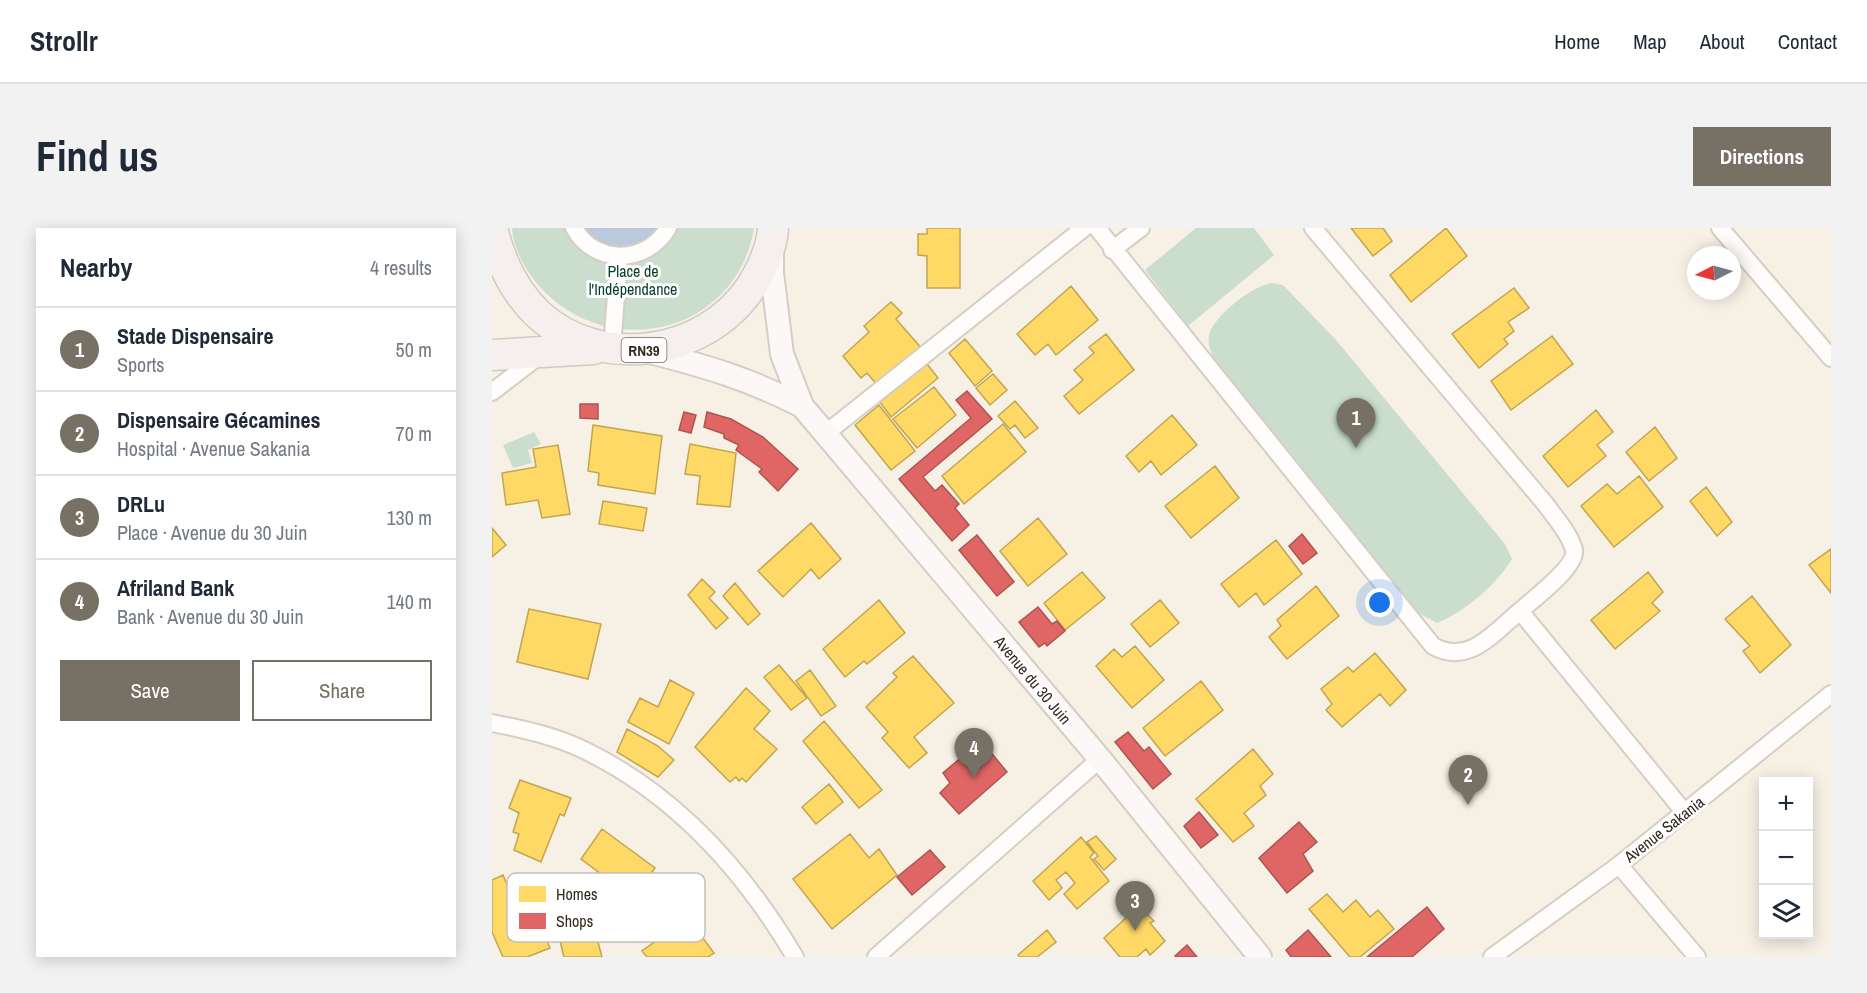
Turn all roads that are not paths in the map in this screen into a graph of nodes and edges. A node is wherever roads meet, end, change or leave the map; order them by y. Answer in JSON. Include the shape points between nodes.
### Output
{"nodes":[{"id":1,"x":492,"y":228,"type":"edge"},
{"id":2,"x":574,"y":228,"type":"edge"},
{"id":3,"x":668,"y":228,"type":"edge"},
{"id":4,"x":1084,"y":228,"type":"edge"},
{"id":5,"x":1097,"y":228,"type":"edge"},
{"id":6,"x":1141,"y":228,"type":"edge"},
{"id":7,"x":1313,"y":228,"type":"edge"},
{"id":8,"x":1720,"y":228,"type":"edge"},
{"id":9,"x":773,"y":233,"type":"edge"},
{"id":10,"x":1112,"y":250,"type":"junction"},
{"id":11,"x":619,"y":256,"type":"junction"},
{"id":12,"x":609,"y":348,"type":"junction"},
{"id":13,"x":644,"y":350,"type":"junction"},
{"id":14,"x":544,"y":352,"type":"junction"},
{"id":15,"x":492,"y":355,"type":"edge"},
{"id":16,"x":1831,"y":358,"type":"edge"},
{"id":17,"x":492,"y":392,"type":"edge"},
{"id":18,"x":802,"y":406,"type":"junction"},
{"id":19,"x":825,"y":434,"type":"junction"},
{"id":20,"x":1520,"y":611,"type":"junction"},
{"id":21,"x":1831,"y":693,"type":"edge"},
{"id":22,"x":492,"y":723,"type":"edge"},
{"id":23,"x":1100,"y":759,"type":"junction"},
{"id":24,"x":1685,"y":813,"type":"junction"},
{"id":25,"x":1619,"y":865,"type":"junction"},
{"id":26,"x":795,"y":957,"type":"edge"},
{"id":27,"x":876,"y":957,"type":"edge"},
{"id":28,"x":1260,"y":957,"type":"edge"},
{"id":29,"x":1492,"y":957,"type":"edge"},
{"id":30,"x":1697,"y":957,"type":"edge"}],
"edges":[{"from":1,"to":12,"type":"highway","number":"RN39","via":[[499,257],[515,288],[539,315],[568,335]]},
{"from":2,"to":11,"type":"street","via":[[594,249]]},
{"from":3,"to":11,"type":"street","via":[[644,251]]},
{"from":4,"to":19,"type":"street"},
{"from":5,"to":10,"type":"street"},
{"from":6,"to":10,"type":"street"},
{"from":7,"to":20,"type":"street","via":[[1547,506],[1570,540],[1574,552],[1570,565]]},
{"from":8,"to":16,"type":"street"},
{"from":9,"to":13,"type":"highway","number":"RN39","via":[[761,271],[742,300],[717,324],[682,342]]},
{"from":9,"to":18,"type":"street","via":[[772,273],[782,354]]},
{"from":10,"to":20,"type":"street","via":[[1433,646],[1453,654],[1472,651]]},
{"from":11,"to":12,"type":"street"},
{"from":12,"to":13,"type":"highway","number":"RN39"},
{"from":12,"to":14,"type":"highway","number":"RN39"},
{"from":13,"to":18,"type":"street","via":[[726,372]]},
{"from":14,"to":15,"type":"highway","number":"RN39"},
{"from":14,"to":17,"type":"street"},
{"from":18,"to":19,"type":"street","name":"Avenue du 30 Juin"},
{"from":19,"to":23,"type":"street","name":"Avenue du 30 Juin"},
{"from":20,"to":24,"type":"street"},
{"from":21,"to":24,"type":"street","name":"Avenue Sakania"},
{"from":22,"to":26,"type":"street","via":[[582,748],[663,799],[697,830],[766,909]]},
{"from":23,"to":27,"type":"street"},
{"from":23,"to":28,"type":"street","name":"Avenue du 30 Juin"},
{"from":24,"to":25,"type":"street","name":"Avenue Sakania"},
{"from":25,"to":29,"type":"street","name":"Avenue Sakania"},
{"from":25,"to":30,"type":"street"}]}
